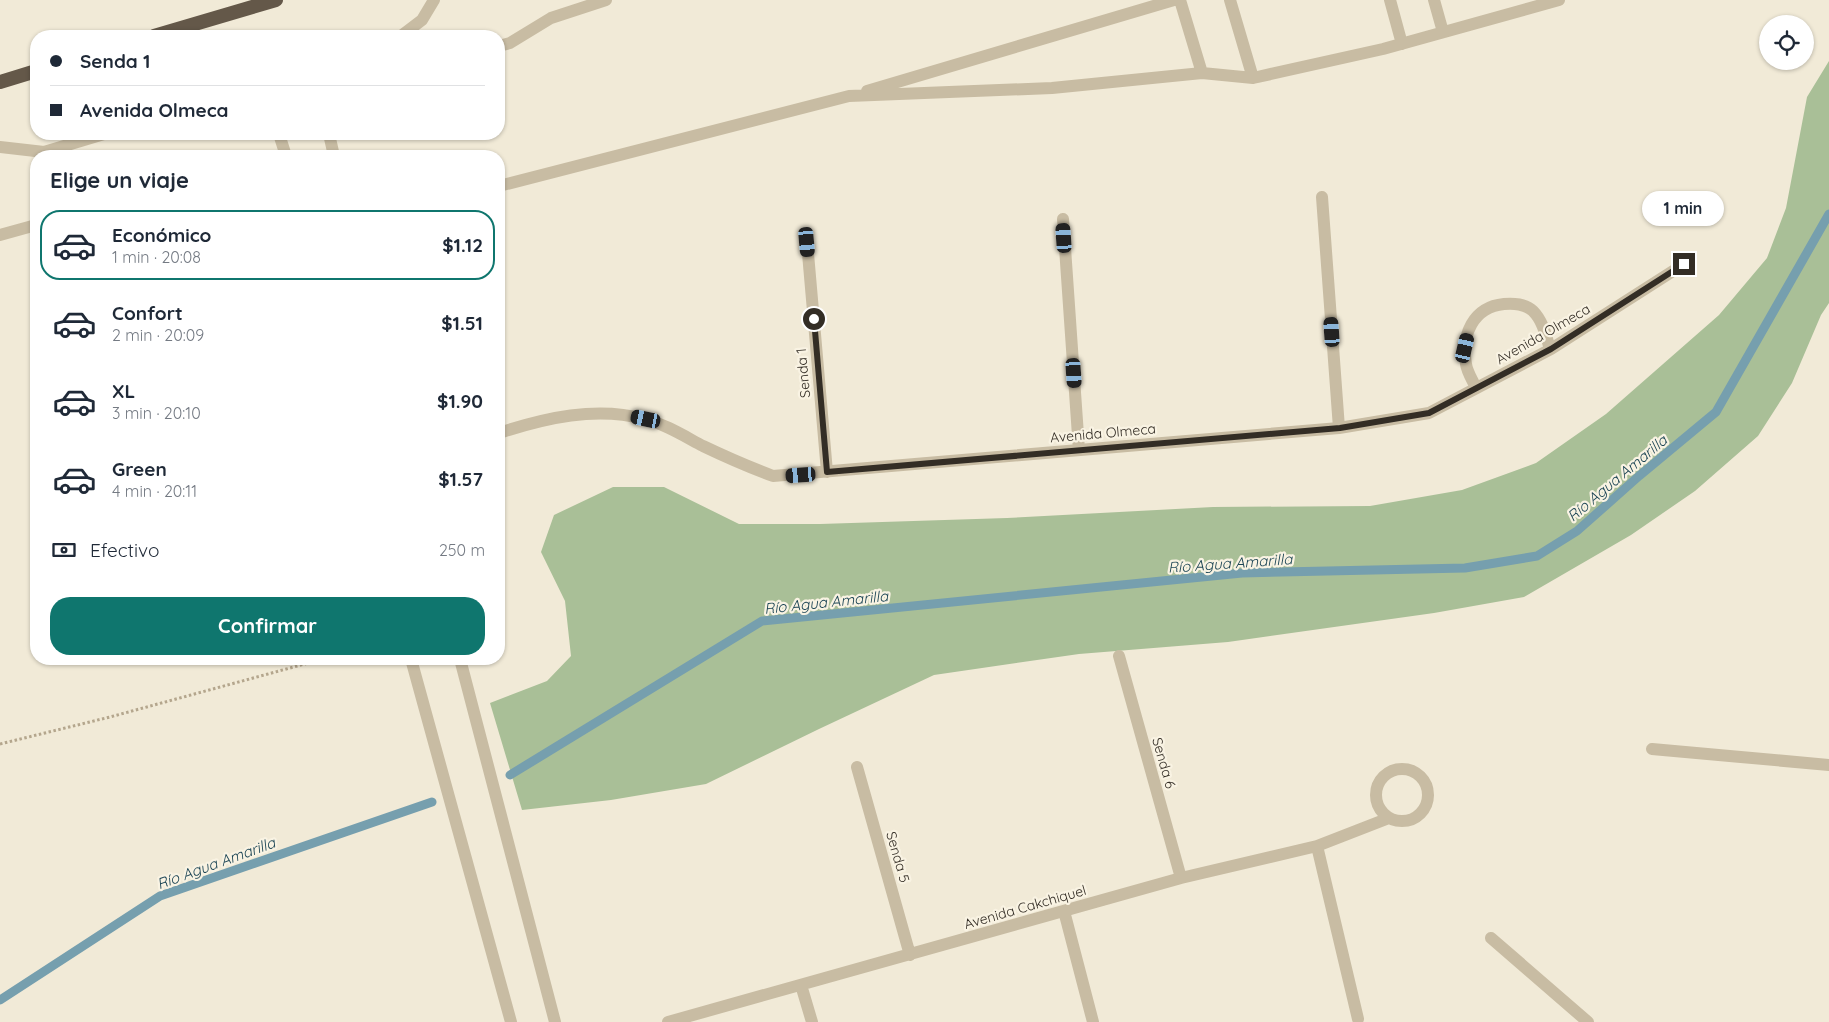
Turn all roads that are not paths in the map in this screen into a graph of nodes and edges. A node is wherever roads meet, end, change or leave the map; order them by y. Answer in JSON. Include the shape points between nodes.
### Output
{"nodes":[{"id":1,"x":276,"y":0,"type":"edge"},
{"id":2,"x":434,"y":0,"type":"edge"},
{"id":3,"x":606,"y":0,"type":"edge"},
{"id":4,"x":1174,"y":0,"type":"edge"},
{"id":5,"x":1180,"y":0,"type":"edge"},
{"id":6,"x":1230,"y":0,"type":"edge"},
{"id":7,"x":1390,"y":0,"type":"edge"},
{"id":8,"x":1434,"y":0,"type":"edge"},
{"id":9,"x":1559,"y":0,"type":"edge"},
{"id":10,"x":174,"y":30,"type":"edge"},
{"id":11,"x":409,"y":30,"type":"edge"},
{"id":12,"x":1443,"y":32,"type":"junction"},
{"id":13,"x":505,"y":44,"type":"edge"},
{"id":14,"x":1402,"y":44,"type":"junction"},
{"id":15,"x":30,"y":73,"type":"edge"},
{"id":16,"x":1202,"y":73,"type":"junction"},
{"id":17,"x":1253,"y":78,"type":"junction"},
{"id":18,"x":0,"y":82,"type":"edge"},
{"id":19,"x":849,"y":96,"type":"junction"},
{"id":20,"x":84,"y":140,"type":"edge"},
{"id":21,"x":0,"y":147,"type":"edge"},
{"id":22,"x":30,"y":150,"type":"edge"},
{"id":23,"x":51,"y":150,"type":"edge"},
{"id":24,"x":505,"y":184,"type":"edge"},
{"id":25,"x":1322,"y":197,"type":"dead end"},
{"id":26,"x":1063,"y":219,"type":"dead end"},
{"id":27,"x":30,"y":227,"type":"edge"},
{"id":28,"x":0,"y":235,"type":"edge"},
{"id":29,"x":807,"y":242,"type":"dead end"},
{"id":30,"x":1684,"y":264,"type":"dead end"},
{"id":31,"x":1550,"y":349,"type":"junction"},
{"id":32,"x":1476,"y":388,"type":"junction"},
{"id":33,"x":1340,"y":428,"type":"junction"},
{"id":34,"x":505,"y":432,"type":"edge"},
{"id":35,"x":1079,"y":450,"type":"junction"},
{"id":36,"x":827,"y":472,"type":"junction"},
{"id":37,"x":1119,"y":656,"type":"dead end"},
{"id":38,"x":413,"y":665,"type":"edge"},
{"id":39,"x":462,"y":665,"type":"edge"},
{"id":40,"x":1652,"y":749,"type":"dead end"},
{"id":41,"x":1829,"y":765,"type":"edge"},
{"id":42,"x":856,"y":767,"type":"dead end"},
{"id":43,"x":1389,"y":818,"type":"junction"},
{"id":44,"x":1317,"y":846,"type":"junction"},
{"id":45,"x":1181,"y":878,"type":"junction"},
{"id":46,"x":1064,"y":911,"type":"junction"},
{"id":47,"x":1490,"y":938,"type":"dead end"},
{"id":48,"x":910,"y":955,"type":"junction"},
{"id":49,"x":802,"y":985,"type":"junction"},
{"id":50,"x":1358,"y":1019,"type":"dead end"},
{"id":51,"x":511,"y":1022,"type":"edge"},
{"id":52,"x":555,"y":1022,"type":"edge"},
{"id":53,"x":668,"y":1022,"type":"edge"},
{"id":54,"x":812,"y":1022,"type":"edge"},
{"id":55,"x":1093,"y":1022,"type":"edge"},
{"id":56,"x":1588,"y":1022,"type":"edge"}],
"edges":[{"from":1,"to":10,"type":"highway"},
{"from":2,"to":11,"type":"street","via":[[422,20]]},
{"from":3,"to":13,"type":"street","via":[[551,18]]},
{"from":4,"to":19,"type":"street"},
{"from":5,"to":16,"type":"street"},
{"from":6,"to":17,"type":"street"},
{"from":7,"to":14,"type":"street"},
{"from":8,"to":12,"type":"street"},
{"from":9,"to":12,"type":"street"},
{"from":12,"to":14,"type":"street"},
{"from":14,"to":17,"type":"street"},
{"from":15,"to":18,"type":"highway"},
{"from":16,"to":17,"type":"street"},
{"from":16,"to":19,"type":"street","via":[[1052,88]]},
{"from":19,"to":24,"type":"street"},
{"from":20,"to":23,"type":"street"},
{"from":21,"to":22,"type":"street"},
{"from":25,"to":33,"type":"street"},
{"from":26,"to":35,"type":"street"},
{"from":27,"to":28,"type":"street"},
{"from":29,"to":36,"type":"street","name":"Senda 1"},
{"from":30,"to":31,"type":"street","name":"Avenida Olmeca"},
{"from":31,"to":32,"type":"street","name":"Avenida Olmeca"},
{"from":31,"to":32,"type":"street","via":[[1543,326],[1532,310],[1514,303],[1492,305],[1476,315],[1469,327],[1466,365]]},
{"from":32,"to":33,"type":"street","name":"Avenida Olmeca","via":[[1429,413]]},
{"from":33,"to":35,"type":"street","name":"Avenida Olmeca"},
{"from":34,"to":36,"type":"street","name":"Avenida Olmeca","via":[[564,417],[620,413],[646,419],[773,476]]},
{"from":35,"to":36,"type":"street","name":"Avenida Olmeca"},
{"from":37,"to":45,"type":"street","name":"Senda 6"},
{"from":38,"to":51,"type":"street"},
{"from":39,"to":52,"type":"street"},
{"from":40,"to":41,"type":"street"},
{"from":42,"to":48,"type":"street","name":"Senda 5"},
{"from":43,"to":43,"type":"street","via":[[1412,820],[1424,810],[1427,787],[1418,774],[1398,769],[1381,780],[1376,800]]},
{"from":43,"to":44,"type":"street","name":"Avenida Cakchiquel"},
{"from":44,"to":45,"type":"street","name":"Avenida Cakchiquel"},
{"from":44,"to":50,"type":"street"},
{"from":45,"to":46,"type":"street","name":"Avenida Cakchiquel"},
{"from":46,"to":48,"type":"street","name":"Avenida Cakchiquel"},
{"from":46,"to":55,"type":"street"},
{"from":47,"to":56,"type":"street"},
{"from":48,"to":49,"type":"street","name":"Avenida Cakchiquel"},
{"from":49,"to":53,"type":"street","name":"Avenida Cakchiquel"},
{"from":49,"to":54,"type":"street"}]}
